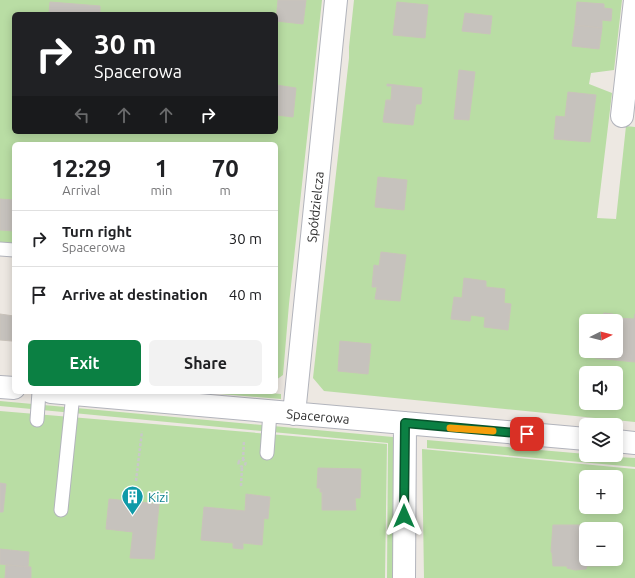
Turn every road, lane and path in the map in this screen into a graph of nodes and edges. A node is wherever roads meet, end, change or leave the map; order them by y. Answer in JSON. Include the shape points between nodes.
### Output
{"nodes":[{"id":1,"x":336,"y":0,"type":"edge"},
{"id":2,"x":635,"y":0,"type":"edge"},
{"id":3,"x":633,"y":42,"type":"edge"},
{"id":4,"x":622,"y":116,"type":"dead end"},
{"id":5,"x":0,"y":249,"type":"edge"},
{"id":6,"x":12,"y":250,"type":"edge"},
{"id":7,"x":0,"y":387,"type":"edge"},
{"id":8,"x":12,"y":388,"type":"edge"},
{"id":9,"x":39,"y":394,"type":"edge"},
{"id":10,"x":73,"y":394,"type":"joint"},
{"id":11,"x":270,"y":412,"type":"junction"},
{"id":12,"x":294,"y":414,"type":"junction"},
{"id":13,"x":37,"y":420,"type":"dead end"},
{"id":14,"x":405,"y":423,"type":"junction"},
{"id":15,"x":142,"y":431,"type":"dead end"},
{"id":16,"x":579,"y":438,"type":"edge"},
{"id":17,"x":244,"y":440,"type":"dead end"},
{"id":18,"x":623,"y":442,"type":"edge"},
{"id":19,"x":635,"y":443,"type":"edge"},
{"id":20,"x":267,"y":453,"type":"dead end"},
{"id":21,"x":136,"y":481,"type":"dead end"},
{"id":22,"x":241,"y":486,"type":"dead end"},
{"id":23,"x":61,"y":510,"type":"dead end"},
{"id":24,"x":404,"y":578,"type":"edge"}],
"edges":[{"from":1,"to":12,"type":"street","name":"Spółdzielcza"},
{"from":2,"to":3,"type":"street"},
{"from":3,"to":4,"type":"street"},
{"from":5,"to":6,"type":"lane"},
{"from":7,"to":8,"type":"street"},
{"from":9,"to":13,"type":"lane"},
{"from":10,"to":11,"type":"street","name":"Spacerowa"},
{"from":10,"to":23,"type":"lane"},
{"from":11,"to":12,"type":"street","name":"Spacerowa"},
{"from":11,"to":20,"type":"lane"},
{"from":12,"to":14,"type":"street","name":"Spacerowa"},
{"from":14,"to":16,"type":"street","name":"Spacerowa"},
{"from":14,"to":24,"type":"street"},
{"from":15,"to":21,"type":"path"},
{"from":17,"to":22,"type":"path","via":[[245,463],[242,466]]},
{"from":18,"to":19,"type":"street"}]}
